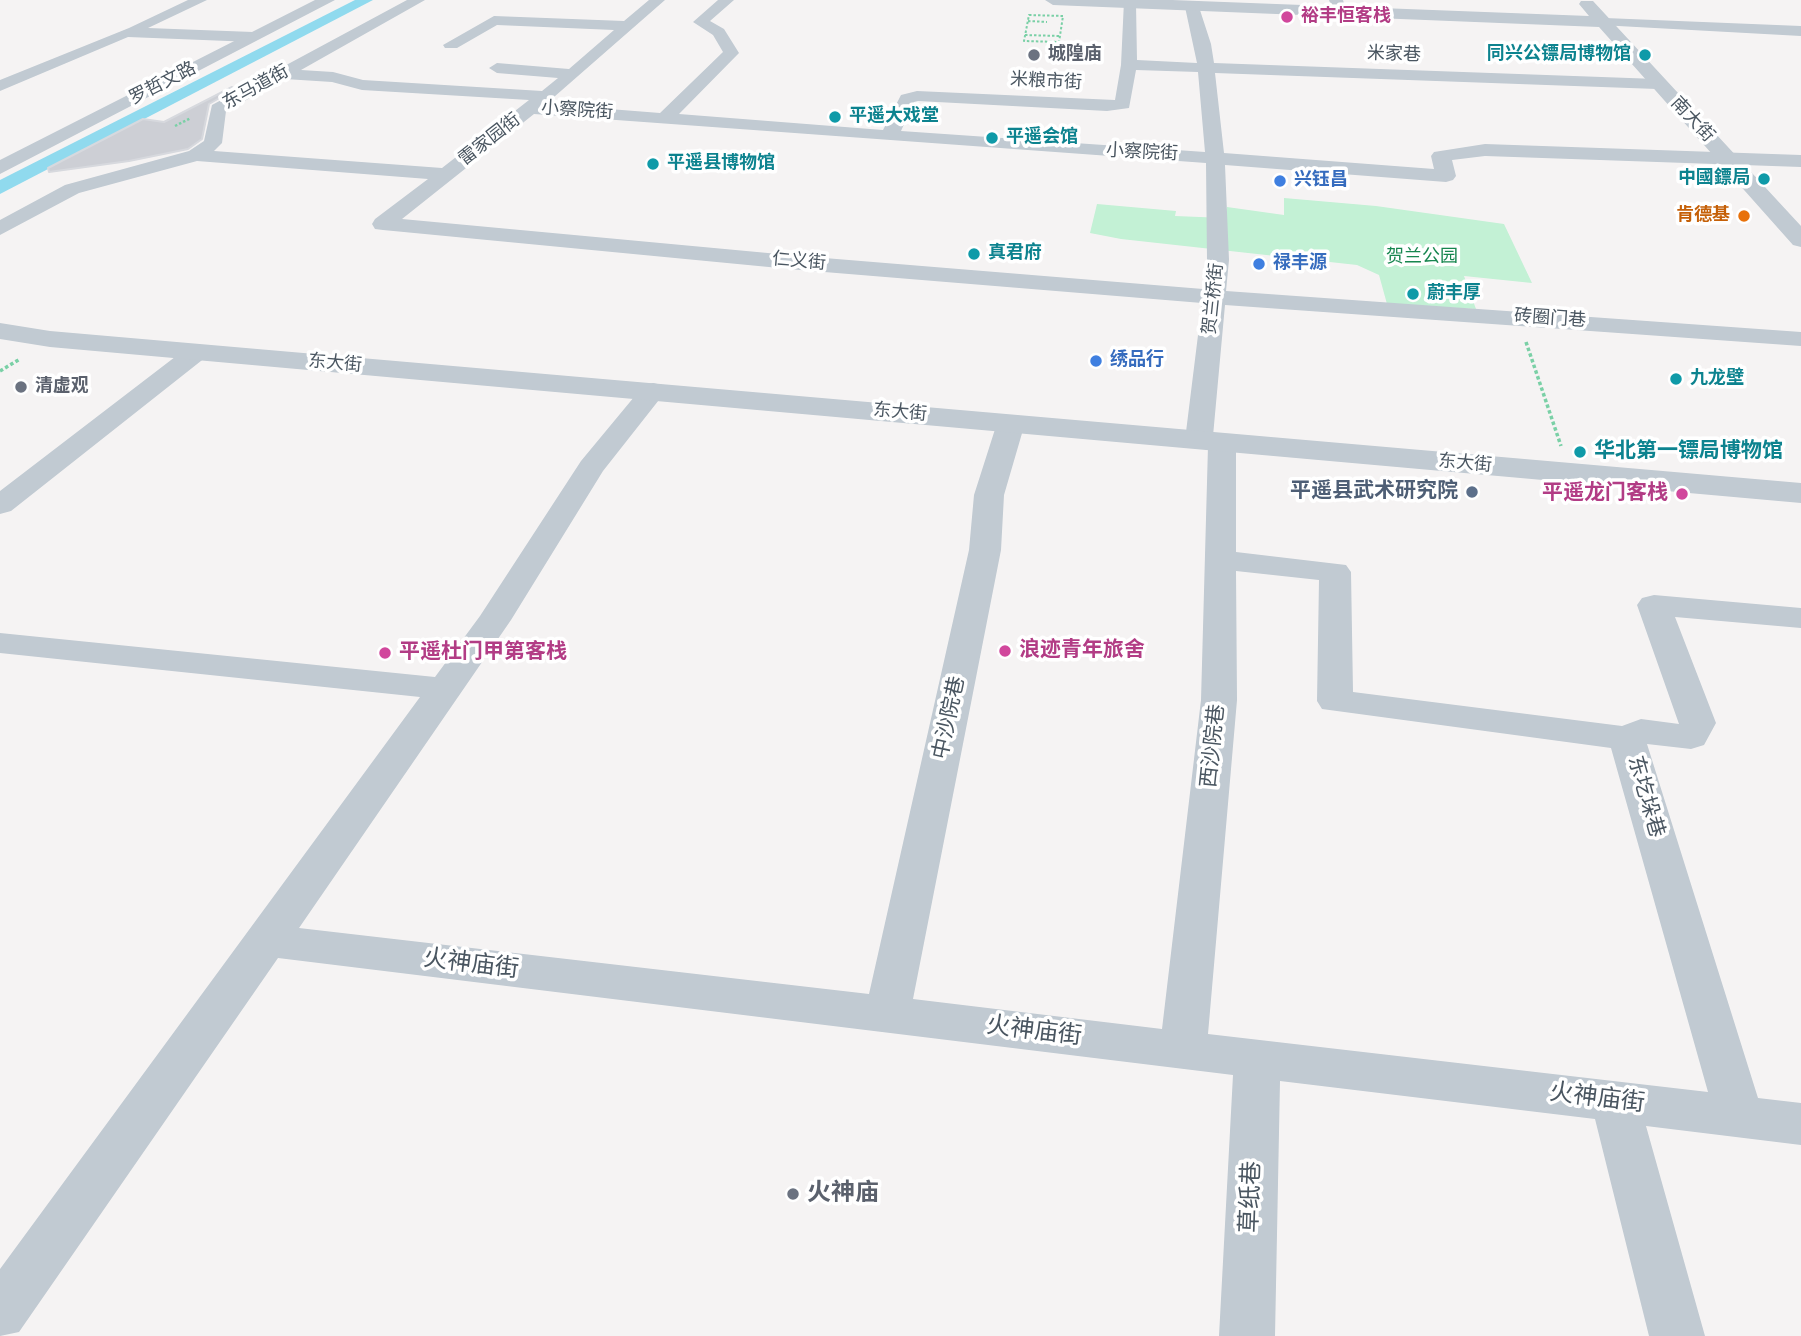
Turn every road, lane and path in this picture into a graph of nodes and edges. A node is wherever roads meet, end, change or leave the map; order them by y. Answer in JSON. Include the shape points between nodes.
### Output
{"nodes":[{"id":1,"x":200,"y":0,"type":"edge"},
{"id":2,"x":327,"y":0,"type":"edge"},
{"id":3,"x":418,"y":0,"type":"edge"},
{"id":4,"x":658,"y":0,"type":"edge"},
{"id":5,"x":727,"y":0,"type":"edge"},
{"id":6,"x":1053,"y":0,"type":"edge"},
{"id":7,"x":1583,"y":0,"type":"edge"},
{"id":8,"x":1071,"y":1,"type":"edge"},
{"id":9,"x":1129,"y":4,"type":"junction"},
{"id":10,"x":1338,"y":6,"type":"edge"},
{"id":11,"x":1192,"y":7,"type":"junction"},
{"id":12,"x":1605,"y":22,"type":"junction"},
{"id":13,"x":627,"y":26,"type":"junction"},
{"id":14,"x":1801,"y":31,"type":"edge"},
{"id":15,"x":126,"y":32,"type":"junction"},
{"id":16,"x":1025,"y":35,"type":"junction"},
{"id":17,"x":1060,"y":36,"type":"junction"},
{"id":18,"x":253,"y":37,"type":"junction"},
{"id":19,"x":451,"y":45,"type":"dead end"},
{"id":20,"x":1129,"y":65,"type":"junction"},
{"id":21,"x":497,"y":68,"type":"dead end"},
{"id":22,"x":1206,"y":68,"type":"junction"},
{"id":23,"x":281,"y":74,"type":"junction"},
{"id":24,"x":573,"y":74,"type":"junction"},
{"id":25,"x":1657,"y":84,"type":"junction"},
{"id":26,"x":0,"y":86,"type":"edge"},
{"id":27,"x":538,"y":102,"type":"junction"},
{"id":28,"x":666,"y":117,"type":"junction"},
{"id":29,"x":890,"y":135,"type":"junction"},
{"id":30,"x":196,"y":155,"type":"junction"},
{"id":31,"x":1215,"y":157,"type":"junction"},
{"id":32,"x":1728,"y":158,"type":"junction"},
{"id":33,"x":1801,"y":161,"type":"edge"},
{"id":34,"x":0,"y":168,"type":"edge"},
{"id":35,"x":446,"y":174,"type":"junction"},
{"id":36,"x":383,"y":224,"type":"joint"},
{"id":37,"x":0,"y":229,"type":"edge"},
{"id":38,"x":1801,"y":240,"type":"edge"},
{"id":39,"x":1214,"y":297,"type":"junction"},
{"id":40,"x":5,"y":334,"type":"edge"},
{"id":41,"x":1525,"y":339,"type":"dead end"},
{"id":42,"x":1801,"y":339,"type":"edge"},
{"id":43,"x":197,"y":352,"type":"junction"},
{"id":44,"x":653,"y":391,"type":"junction"},
{"id":45,"x":1011,"y":423,"type":"junction"},
{"id":46,"x":1211,"y":441,"type":"junction"},
{"id":47,"x":1571,"y":473,"type":"junction"},
{"id":48,"x":1801,"y":493,"type":"edge"},
{"id":49,"x":0,"y":505,"type":"edge"},
{"id":50,"x":1221,"y":560,"type":"junction"},
{"id":51,"x":1801,"y":618,"type":"edge"},
{"id":52,"x":0,"y":643,"type":"edge"},
{"id":53,"x":445,"y":689,"type":"junction"},
{"id":54,"x":1627,"y":738,"type":"junction"},
{"id":55,"x":266,"y":940,"type":"junction"},
{"id":56,"x":887,"y":1014,"type":"junction"},
{"id":57,"x":1183,"y":1049,"type":"junction"},
{"id":58,"x":1257,"y":1058,"type":"junction"},
{"id":59,"x":1615,"y":1102,"type":"junction"},
{"id":60,"x":1739,"y":1116,"type":"junction"},
{"id":61,"x":1801,"y":1124,"type":"edge"},
{"id":62,"x":0,"y":1314,"type":"edge"},
{"id":63,"x":1247,"y":1336,"type":"edge"},
{"id":64,"x":1677,"y":1336,"type":"edge"}],
"edges":[{"from":1,"to":15,"type":"street"},
{"from":2,"to":18,"type":"street","name":"罗哲文路"},
{"from":3,"to":23,"type":"street","name":"东马道街"},
{"from":4,"to":13,"type":"street","name":"雷家园街"},
{"from":5,"to":28,"type":"street","via":[[700,22],[719,32],[731,53]]},
{"from":6,"to":8,"type":"street"},
{"from":7,"to":12,"type":"street","name":"南大街"},
{"from":8,"to":9,"type":"street"},
{"from":9,"to":11,"type":"street"},
{"from":9,"to":20,"type":"street","name":"米粮市街"},
{"from":10,"to":11,"type":"street"},
{"from":10,"to":12,"type":"street"},
{"from":11,"to":22,"type":"street","name":"贺兰桥街"},
{"from":12,"to":14,"type":"street"},
{"from":12,"to":25,"type":"street","name":"南大街"},
{"from":13,"to":19,"type":"street","via":[[494,20]]},
{"from":13,"to":24,"type":"street","name":"雷家园街"},
{"from":15,"to":18,"type":"street"},
{"from":15,"to":26,"type":"street"},
{"from":16,"to":17,"type":"path"},
{"from":16,"to":17,"type":"path","via":[[1024,41],[1059,42]]},
{"from":16,"to":17,"type":"path","via":[[1029,15],[1063,16]]},
{"from":18,"to":34,"type":"street","name":"罗哲文路"},
{"from":20,"to":22,"type":"street","name":"米家巷"},
{"from":20,"to":29,"type":"street","name":"米粮市街","via":[[1123,104],[917,96],[907,99]]},
{"from":21,"to":24,"type":"street"},
{"from":22,"to":25,"type":"street","name":"米家巷"},
{"from":22,"to":31,"type":"street","name":"贺兰桥街"},
{"from":23,"to":27,"type":"street","name":"小察院街"},
{"from":23,"to":30,"type":"street","name":"东马道街","via":[[218,109],[213,143]]},
{"from":24,"to":27,"type":"street","name":"雷家园街"},
{"from":25,"to":32,"type":"street","name":"南大街"},
{"from":27,"to":28,"type":"street","name":"小察院街"},
{"from":27,"to":35,"type":"street","name":"雷家园街"},
{"from":28,"to":29,"type":"street","name":"小察院街"},
{"from":29,"to":31,"type":"street","name":"小察院街"},
{"from":30,"to":35,"type":"street"},
{"from":30,"to":37,"type":"street","via":[[72,189]]},
{"from":31,"to":32,"type":"street","name":"小察院街","via":[[1446,176],[1441,156],[1485,150]]},
{"from":31,"to":39,"type":"street","name":"贺兰桥街","via":[[1218,260]]},
{"from":32,"to":33,"type":"street"},
{"from":32,"to":38,"type":"street","name":"南大街"},
{"from":35,"to":36,"type":"street","name":"雷家园街"},
{"from":36,"to":39,"type":"street","name":"仁义街"},
{"from":39,"to":42,"type":"street","name":"砖圈门巷"},
{"from":39,"to":46,"type":"street","name":"贺兰桥街"},
{"from":40,"to":43,"type":"street","name":"东大街"},
{"from":41,"to":47,"type":"path"},
{"from":43,"to":44,"type":"street","name":"东大街"},
{"from":43,"to":49,"type":"street"},
{"from":44,"to":45,"type":"street","name":"东大街"},
{"from":44,"to":53,"type":"street","via":[[591,467]]},
{"from":45,"to":46,"type":"street","name":"东大街"},
{"from":45,"to":56,"type":"street","name":"中沙院巷","via":[[989,495],[985,550]]},
{"from":46,"to":47,"type":"street","name":"东大街"},
{"from":46,"to":50,"type":"street","name":"西沙院巷"},
{"from":47,"to":48,"type":"street","name":"东大街"},
{"from":50,"to":54,"type":"street","via":[[1335,572],[1335,701]]},
{"from":50,"to":57,"type":"street","name":"西沙院巷","via":[[1219,700]]},
{"from":51,"to":54,"type":"street","name":"东圪垛巷","via":[[1654,605],[1698,723],[1691,737],[1641,731]]},
{"from":52,"to":53,"type":"street"},
{"from":53,"to":55,"type":"street"},
{"from":54,"to":60,"type":"street","name":"东圪垛巷"},
{"from":55,"to":56,"type":"street","name":"火神庙街"},
{"from":55,"to":62,"type":"street"},
{"from":56,"to":57,"type":"street","name":"火神庙街"},
{"from":57,"to":58,"type":"street","name":"火神庙街"},
{"from":58,"to":59,"type":"street","name":"火神庙街"},
{"from":58,"to":63,"type":"street","name":"草纸巷"},
{"from":59,"to":60,"type":"street","name":"火神庙街"},
{"from":59,"to":64,"type":"street"},
{"from":60,"to":61,"type":"street","name":"火神庙街"}]}
